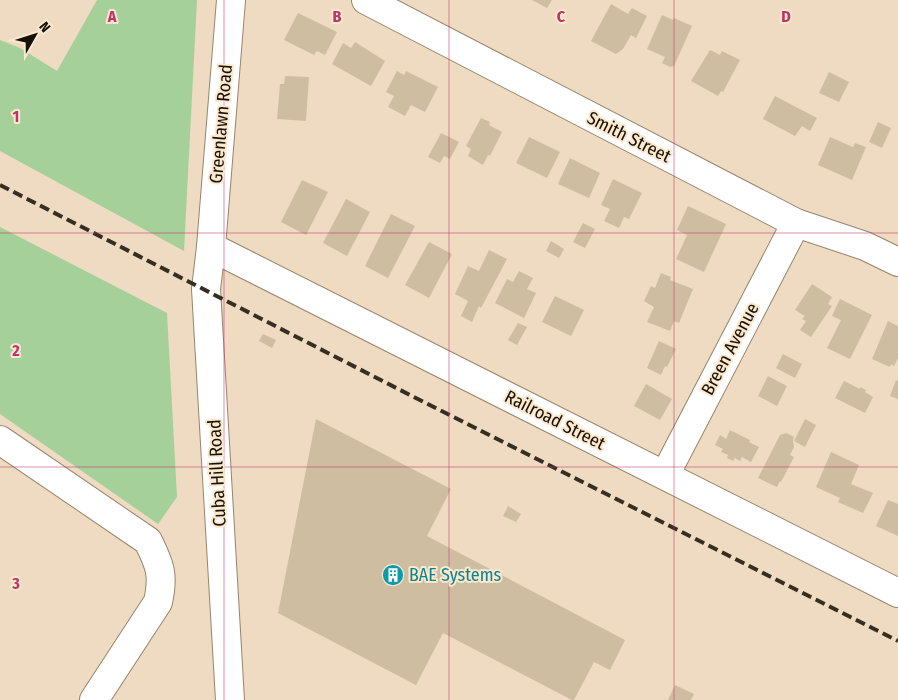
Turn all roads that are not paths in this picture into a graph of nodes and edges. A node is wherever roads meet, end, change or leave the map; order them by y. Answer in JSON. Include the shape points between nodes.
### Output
{"nodes":[{"id":1,"x":231,"y":0,"type":"edge"},
{"id":2,"x":366,"y":0,"type":"edge"},
{"id":3,"x":796,"y":223,"type":"junction"},
{"id":4,"x":211,"y":247,"type":"junction"},
{"id":5,"x":898,"y":262,"type":"edge"},
{"id":6,"x":0,"y":440,"type":"edge"},
{"id":7,"x":665,"y":475,"type":"junction"},
{"id":8,"x":898,"y":593,"type":"edge"},
{"id":9,"x":94,"y":700,"type":"edge"},
{"id":10,"x":230,"y":700,"type":"edge"}],
"edges":[{"from":1,"to":4,"type":"street","name":"Greenlawn Road"},
{"from":2,"to":3,"type":"street","name":"Smith Street"},
{"from":3,"to":5,"type":"street","name":"Smith Street","via":[[865,246]]},
{"from":3,"to":7,"type":"street","name":"Breen Avenue"},
{"from":4,"to":7,"type":"street","name":"Railroad Street"},
{"from":4,"to":10,"type":"street","name":"Cuba Hill Road","via":[[206,289]]},
{"from":6,"to":9,"type":"street","via":[[148,541],[159,562],[162,583],[158,602]]},
{"from":7,"to":8,"type":"street","name":"Railroad Street"}]}
